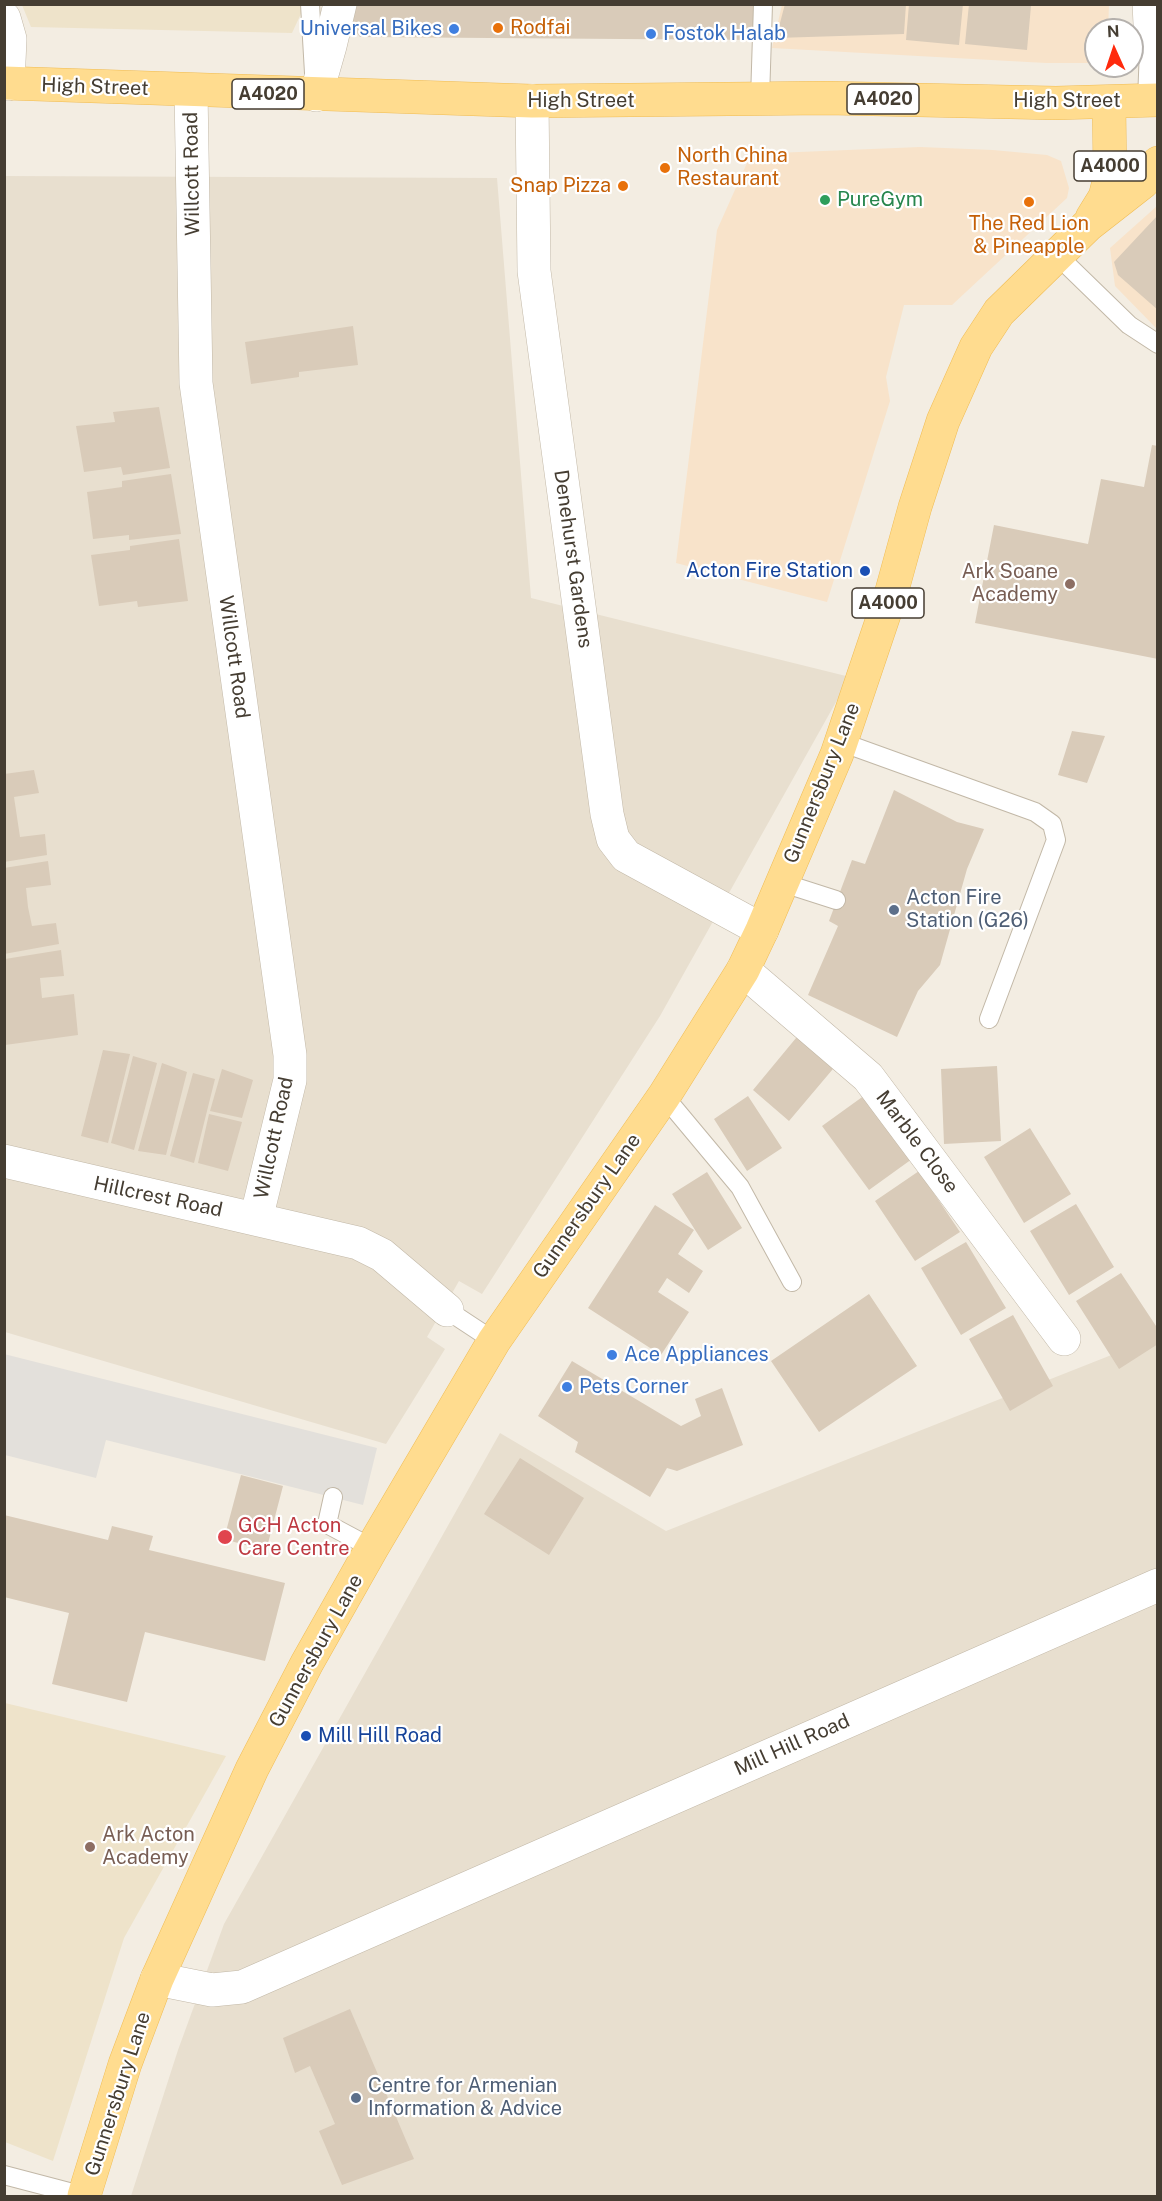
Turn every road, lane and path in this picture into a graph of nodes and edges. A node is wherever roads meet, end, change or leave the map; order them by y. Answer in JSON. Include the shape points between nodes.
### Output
{"nodes":[{"id":1,"x":310,"y":4,"type":"edge"},
{"id":2,"x":340,"y":4,"type":"edge"},
{"id":3,"x":763,"y":4,"type":"edge"},
{"id":4,"x":1149,"y":14,"type":"edge"},
{"id":5,"x":4,"y":18,"type":"edge"},
{"id":6,"x":6,"y":83,"type":"edge"},
{"id":7,"x":191,"y":91,"type":"junction"},
{"id":8,"x":316,"y":95,"type":"junction"},
{"id":9,"x":760,"y":99,"type":"junction"},
{"id":10,"x":1152,"y":100,"type":"edge"},
{"id":11,"x":532,"y":101,"type":"junction"},
{"id":12,"x":1109,"y":102,"type":"junction"},
{"id":13,"x":1158,"y":163,"type":"edge"},
{"id":14,"x":1088,"y":225,"type":"junction"},
{"id":15,"x":1058,"y":256,"type":"junction"},
{"id":16,"x":1158,"y":344,"type":"edge"},
{"id":17,"x":842,"y":741,"type":"junction"},
{"id":18,"x":783,"y":883,"type":"junction"},
{"id":19,"x":836,"y":900,"type":"dead end"},
{"id":20,"x":762,"y":930,"type":"junction"},
{"id":21,"x":743,"y":970,"type":"junction"},
{"id":22,"x":988,"y":1019,"type":"dead end"},
{"id":23,"x":664,"y":1096,"type":"junction"},
{"id":24,"x":4,"y":1161,"type":"edge"},
{"id":25,"x":256,"y":1219,"type":"junction"},
{"id":26,"x":792,"y":1282,"type":"dead end"},
{"id":27,"x":447,"y":1310,"type":"joint"},
{"id":28,"x":1064,"y":1339,"type":"dead end"},
{"id":29,"x":494,"y":1341,"type":"junction"},
{"id":30,"x":333,"y":1497,"type":"dead end"},
{"id":31,"x":372,"y":1548,"type":"junction"},
{"id":32,"x":1158,"y":1585,"type":"edge"},
{"id":33,"x":157,"y":1979,"type":"junction"},
{"id":34,"x":4,"y":2175,"type":"edge"},
{"id":35,"x":84,"y":2196,"type":"edge"}],
"edges":[{"from":1,"to":8,"type":"lane"},
{"from":2,"to":8,"type":"street"},
{"from":3,"to":9,"type":"lane"},
{"from":4,"to":10,"type":"lane","via":[[1147,64]]},
{"from":5,"to":6,"type":"street","via":[[10,39]]},
{"from":6,"to":7,"type":"main road","name":"High Street","number":"A4020"},
{"from":7,"to":8,"type":"main road","name":"High Street","number":"A4020"},
{"from":7,"to":25,"type":"street","name":"Willcott Road","via":[[196,383],[290,1055],[290,1080]]},
{"from":8,"to":11,"type":"main road","name":"High Street","number":"A4020"},
{"from":9,"to":11,"type":"main road","name":"High Street","number":"A4020"},
{"from":9,"to":12,"type":"main road","name":"High Street","number":"A4020"},
{"from":10,"to":12,"type":"main road","name":"High Street","number":"A4020"},
{"from":11,"to":20,"type":"street","name":"Denehurst Gardens","via":[[534,272],[613,839],[626,856]]},
{"from":12,"to":14,"type":"main road","name":"Gunnersbury Lane","number":"A4000","via":[[1110,177],[1106,197]]},
{"from":13,"to":14,"type":"main road","name":"Gunnersbury Lane","number":"A4000","via":[[1143,182]]},
{"from":14,"to":15,"type":"main road","name":"Gunnersbury Lane","number":"A4000"},
{"from":15,"to":16,"type":"lane","via":[[1129,324]]},
{"from":15,"to":17,"type":"main road","name":"Gunnersbury Lane","number":"A4000","via":[[999,312],[976,347],[943,421]]},
{"from":17,"to":18,"type":"main road","name":"Gunnersbury Lane","number":"A4000"},
{"from":17,"to":22,"type":"lane","via":[[1035,812],[1052,824],[1056,840]]},
{"from":18,"to":19,"type":"lane"},
{"from":18,"to":20,"type":"main road","name":"Gunnersbury Lane","number":"A4000"},
{"from":20,"to":21,"type":"main road","name":"Gunnersbury Lane","number":"A4000"},
{"from":21,"to":23,"type":"main road","name":"Gunnersbury Lane","number":"A4000"},
{"from":21,"to":28,"type":"street","name":"Marble Close","via":[[868,1077]]},
{"from":23,"to":26,"type":"lane","via":[[740,1186]]},
{"from":23,"to":29,"type":"main road","name":"Gunnersbury Lane","number":"A4000"},
{"from":24,"to":25,"type":"street","name":"Hillcrest Road"},
{"from":25,"to":27,"type":"street","name":"Hillcrest Road","via":[[358,1243],[382,1256]]},
{"from":27,"to":29,"type":"lane","name":"Hillcrest Road"},
{"from":29,"to":31,"type":"main road","name":"Gunnersbury Lane","number":"A4000"},
{"from":30,"to":31,"type":"lane","via":[[327,1524]]},
{"from":31,"to":33,"type":"main road","name":"Gunnersbury Lane","number":"A4000","via":[[252,1770]]},
{"from":32,"to":33,"type":"street","name":"Mill Hill Road","via":[[242,1987],[212,1990]]},
{"from":33,"to":35,"type":"main road","name":"Gunnersbury Lane","number":"A4000","via":[[125,2064]]},
{"from":34,"to":35,"type":"lane"}]}
